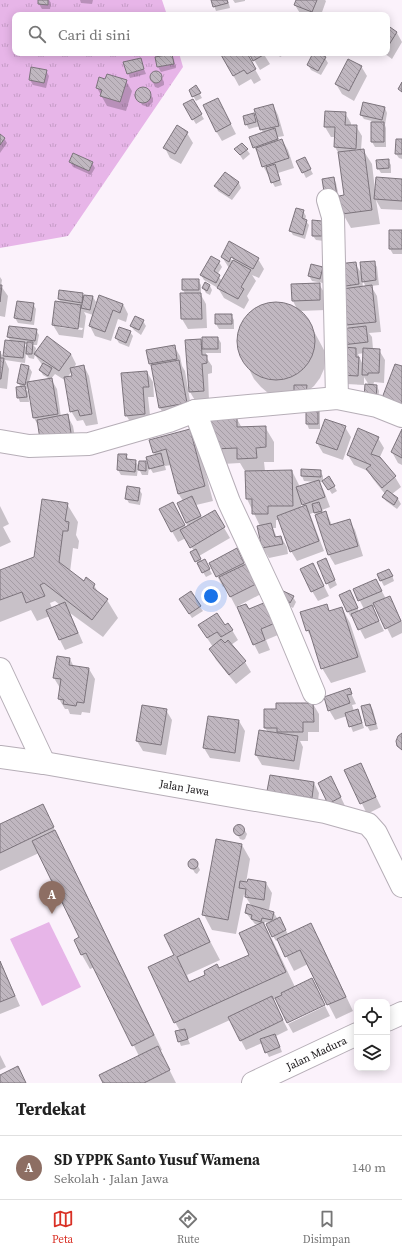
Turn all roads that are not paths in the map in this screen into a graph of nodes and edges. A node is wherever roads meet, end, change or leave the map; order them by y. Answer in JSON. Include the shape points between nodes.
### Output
{"nodes":[{"id":1,"x":328,"y":200,"type":"dead end"},
{"id":2,"x":337,"y":398,"type":"junction"},
{"id":3,"x":195,"y":411,"type":"junction"},
{"id":4,"x":402,"y":416,"type":"edge"},
{"id":5,"x":0,"y":441,"type":"edge"},
{"id":6,"x":0,"y":669,"type":"edge"},
{"id":7,"x":314,"y":693,"type":"dead end"},
{"id":8,"x":0,"y":757,"type":"edge"},
{"id":9,"x":44,"y":763,"type":"junction"},
{"id":10,"x":402,"y":886,"type":"edge"},
{"id":11,"x":402,"y":1013,"type":"edge"},
{"id":12,"x":390,"y":1019,"type":"edge"},
{"id":13,"x":355,"y":1035,"type":"edge"},
{"id":14,"x":253,"y":1083,"type":"edge"}],
"edges":[{"from":1,"to":2,"type":"street","via":[[333,217]]},
{"from":2,"to":3,"type":"street"},
{"from":2,"to":4,"type":"street","via":[[377,406]]},
{"from":3,"to":5,"type":"street","via":[[89,444],[30,446]]},
{"from":3,"to":7,"type":"street","via":[[230,502]]},
{"from":6,"to":9,"type":"street"},
{"from":8,"to":9,"type":"street","name":"Jalan Jawa"},
{"from":9,"to":10,"type":"street","name":"Jalan Jawa","via":[[325,812],[368,824],[376,833]]},
{"from":11,"to":12,"type":"street"},
{"from":13,"to":14,"type":"street","name":"Jalan Madura"}]}
